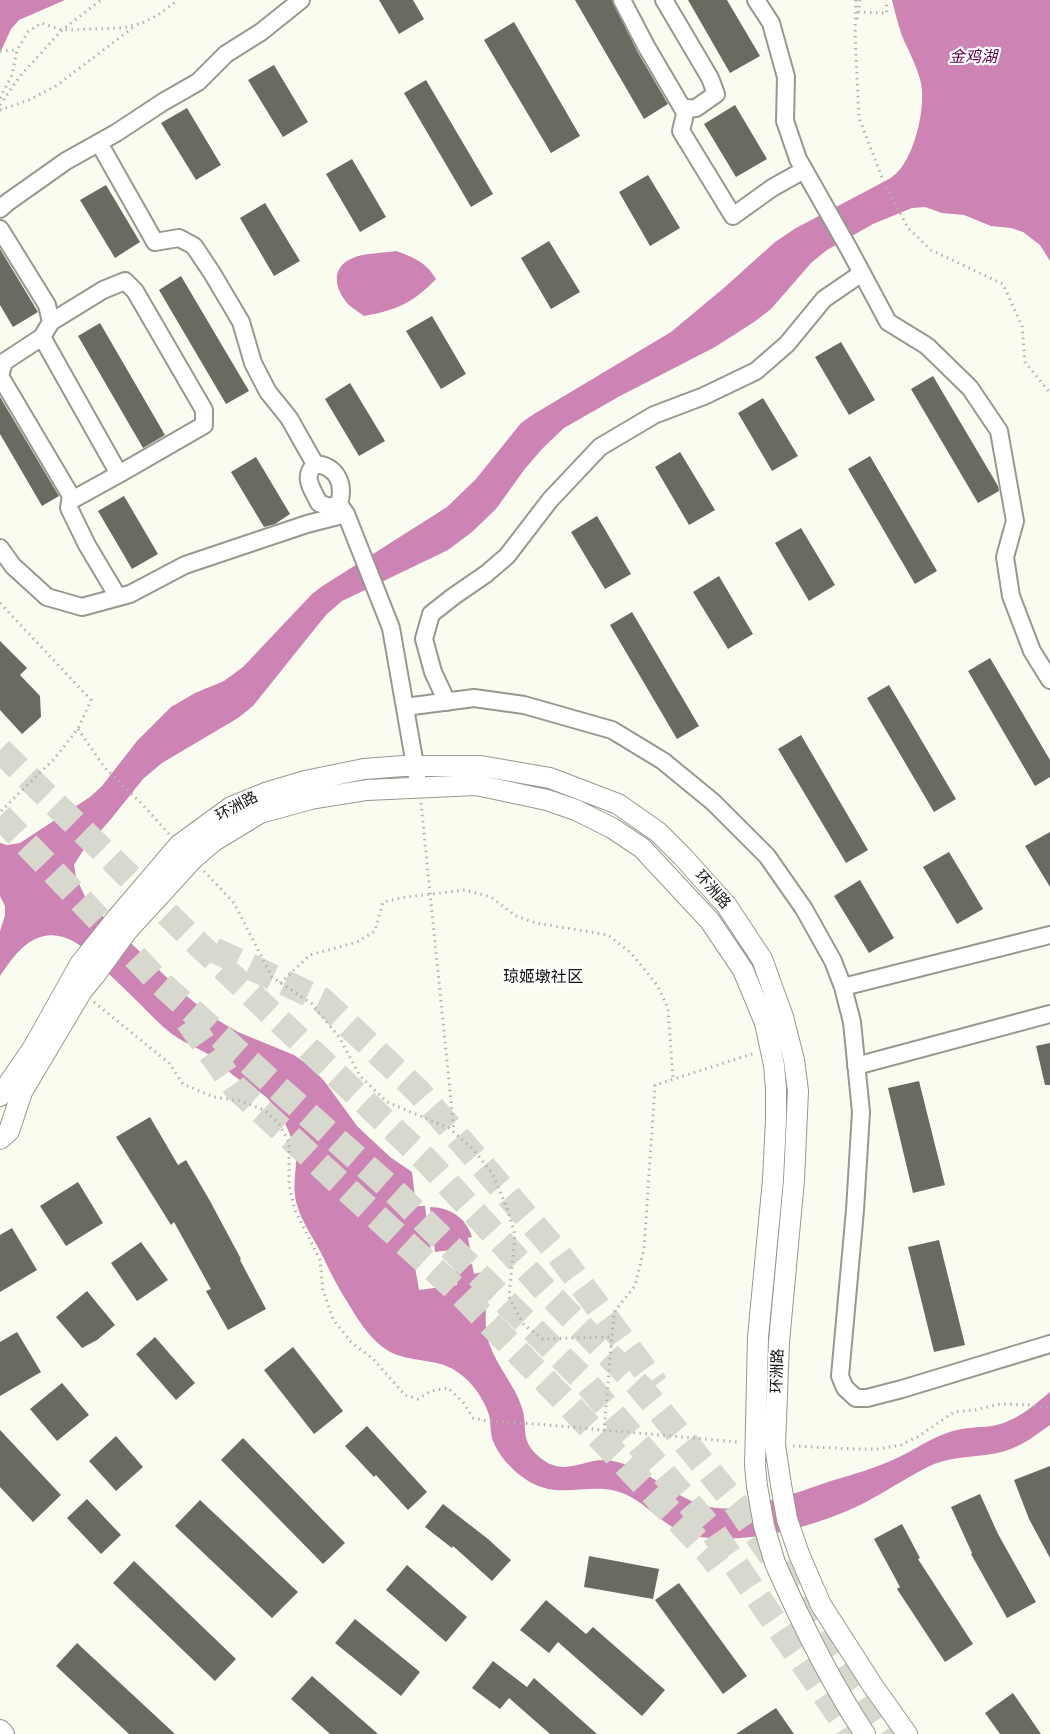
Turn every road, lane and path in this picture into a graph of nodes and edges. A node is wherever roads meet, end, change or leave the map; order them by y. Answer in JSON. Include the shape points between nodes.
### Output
{"nodes":[{"id":1,"x":101,"y":0,"type":"edge"},
{"id":2,"x":178,"y":0,"type":"edge"},
{"id":3,"x":301,"y":0,"type":"edge"},
{"id":4,"x":622,"y":0,"type":"edge"},
{"id":5,"x":664,"y":0,"type":"edge"},
{"id":6,"x":756,"y":0,"type":"edge"},
{"id":7,"x":858,"y":0,"type":"edge"},
{"id":8,"x":886,"y":0,"type":"edge"},
{"id":9,"x":858,"y":12,"type":"junction"},
{"id":10,"x":138,"y":24,"type":"junction"},
{"id":11,"x":62,"y":30,"type":"junction"},
{"id":12,"x":855,"y":32,"type":"junction"},
{"id":13,"x":17,"y":50,"type":"junction"},
{"id":14,"x":0,"y":51,"type":"edge"},
{"id":15,"x":0,"y":98,"type":"edge"},
{"id":16,"x":0,"y":108,"type":"edge"},
{"id":17,"x":688,"y":108,"type":"junction"},
{"id":18,"x":99,"y":143,"type":"junction"},
{"id":19,"x":804,"y":170,"type":"junction"},
{"id":20,"x":0,"y":209,"type":"edge"},
{"id":21,"x":0,"y":229,"type":"edge"},
{"id":22,"x":862,"y":273,"type":"junction"},
{"id":23,"x":51,"y":322,"type":"junction"},
{"id":24,"x":42,"y":337,"type":"junction"},
{"id":25,"x":1050,"y":393,"type":"edge"},
{"id":26,"x":315,"y":464,"type":"junction"},
{"id":27,"x":119,"y":474,"type":"junction"},
{"id":28,"x":70,"y":501,"type":"junction"},
{"id":29,"x":342,"y":509,"type":"junction"},
{"id":30,"x":0,"y":548,"type":"edge"},
{"id":31,"x":118,"y":597,"type":"junction"},
{"id":32,"x":0,"y":603,"type":"edge"},
{"id":33,"x":1050,"y":680,"type":"edge"},
{"id":34,"x":447,"y":702,"type":"junction"},
{"id":35,"x":405,"y":707,"type":"junction"},
{"id":36,"x":78,"y":729,"type":"junction"},
{"id":37,"x":415,"y":766,"type":"junction"},
{"id":38,"x":419,"y":789,"type":"junction"},
{"id":39,"x":0,"y":812,"type":"edge"},
{"id":40,"x":179,"y":845,"type":"junction"},
{"id":41,"x":193,"y":859,"type":"junction"},
{"id":42,"x":430,"y":895,"type":"junction"},
{"id":43,"x":121,"y":925,"type":"junction"},
{"id":44,"x":1050,"y":935,"type":"edge"},
{"id":45,"x":87,"y":970,"type":"junction"},
{"id":46,"x":280,"y":983,"type":"junction"},
{"id":47,"x":843,"y":987,"type":"junction"},
{"id":48,"x":82,"y":992,"type":"junction"},
{"id":49,"x":1050,"y":1014,"type":"edge"},
{"id":50,"x":770,"y":1048,"type":"junction"},
{"id":51,"x":856,"y":1066,"type":"junction"},
{"id":52,"x":673,"y":1079,"type":"junction"},
{"id":53,"x":11,"y":1090,"type":"edge"},
{"id":54,"x":454,"y":1132,"type":"junction"},
{"id":55,"x":0,"y":1139,"type":"edge"},
{"id":56,"x":611,"y":1337,"type":"junction"},
{"id":57,"x":1050,"y":1344,"type":"edge"},
{"id":58,"x":1050,"y":1408,"type":"edge"},
{"id":59,"x":604,"y":1431,"type":"junction"},
{"id":60,"x":765,"y":1444,"type":"junction"},
{"id":61,"x":0,"y":1730,"type":"edge"},
{"id":62,"x":4,"y":1734,"type":"edge"},
{"id":63,"x":865,"y":1734,"type":"edge"},
{"id":64,"x":907,"y":1734,"type":"edge"}],
"edges":[{"from":1,"to":11,"type":"path"},
{"from":2,"to":10,"type":"path"},
{"from":3,"to":18,"type":"street","via":[[226,54],[198,82]]},
{"from":4,"to":17,"type":"street","via":[[683,109]]},
{"from":5,"to":17,"type":"street","via":[[716,94],[696,108]]},
{"from":6,"to":19,"type":"street","via":[[771,23],[786,77],[785,122]]},
{"from":7,"to":9,"type":"path"},
{"from":7,"to":12,"type":"path"},
{"from":8,"to":9,"type":"path","via":[[887,13]]},
{"from":9,"to":12,"type":"path"},
{"from":10,"to":11,"type":"path"},
{"from":10,"to":16,"type":"path","via":[[56,86],[29,100]]},
{"from":11,"to":13,"type":"path","via":[[41,23],[28,32]]},
{"from":11,"to":16,"type":"path","via":[[20,76]]},
{"from":12,"to":25,"type":"path","via":[[859,118],[883,180],[908,228],[930,250],[1003,284],[1022,326],[1025,362]]},
{"from":13,"to":14,"type":"path"},
{"from":13,"to":15,"type":"path","via":[[12,75]]},
{"from":17,"to":19,"type":"street","via":[[681,131],[733,216]]},
{"from":18,"to":20,"type":"street","via":[[66,161]]},
{"from":18,"to":26,"type":"street","via":[[155,242],[179,238],[194,246],[241,322],[253,363],[268,392],[289,418]]},
{"from":19,"to":22,"type":"street"},
{"from":21,"to":23,"type":"street","via":[[47,305]]},
{"from":22,"to":33,"type":"street","via":[[888,322],[927,346],[953,371],[999,431],[1015,521],[1005,557],[1011,596],[1032,651]]},
{"from":22,"to":34,"type":"street","via":[[824,299],[787,344],[756,371],[654,415],[600,447],[550,500],[507,556],[431,614],[424,639]]},
{"from":23,"to":24,"type":"street"},
{"from":23,"to":27,"type":"street","via":[[125,281],[135,291],[204,410],[204,425]]},
{"from":24,"to":27,"type":"street"},
{"from":24,"to":28,"type":"street","via":[[4,362],[0,376],[71,496]]},
{"from":26,"to":29,"type":"street","via":[[329,468],[339,480]]},
{"from":26,"to":29,"type":"street","via":[[308,480],[319,503]]},
{"from":27,"to":28,"type":"street"},
{"from":28,"to":31,"type":"street","via":[[69,508],[87,545]]},
{"from":29,"to":31,"type":"street","via":[[185,565]]},
{"from":29,"to":35,"type":"street","via":[[391,628]]},
{"from":30,"to":31,"type":"street","via":[[13,566],[47,597],[82,607]]},
{"from":32,"to":36,"type":"path","via":[[91,700]]},
{"from":34,"to":35,"type":"street"},
{"from":34,"to":47,"type":"street","via":[[474,698],[552,712],[612,730],[663,761],[713,801],[767,856],[804,909]]},
{"from":35,"to":37,"type":"street"},
{"from":36,"to":39,"type":"path","via":[[54,759]]},
{"from":36,"to":40,"type":"path","via":[[105,768]]},
{"from":37,"to":38,"type":"street"},
{"from":37,"to":40,"type":"street","name":"环洲路","via":[[364,769],[267,792],[231,807]]},
{"from":37,"to":60,"type":"street","name":"环洲路","via":[[481,766],[550,778],[618,804],[658,832],[684,857],[727,906],[762,959],[783,1017],[798,1091],[779,1342]]},
{"from":38,"to":41,"type":"street","name":"环洲路","via":[[367,790],[260,813]]},
{"from":38,"to":42,"type":"path"},
{"from":38,"to":50,"type":"street","name":"环洲路","via":[[476,785],[547,800],[612,828],[642,848],[710,921],[743,970],[765,1023]]},
{"from":40,"to":43,"type":"street","name":"环洲路"},
{"from":41,"to":43,"type":"street","name":"环洲路"},
{"from":41,"to":46,"type":"path","via":[[234,903],[272,977]]},
{"from":42,"to":46,"type":"path","via":[[383,902],[375,931],[357,942],[310,955]]},
{"from":42,"to":52,"type":"path","via":[[465,890],[491,897],[516,916],[536,923],[608,935],[631,953],[657,986],[668,1008]]},
{"from":42,"to":54,"type":"path"},
{"from":43,"to":45,"type":"street","name":"环洲路","bridge":true},
{"from":44,"to":47,"type":"street"},
{"from":45,"to":48,"type":"street","name":"环洲路"},
{"from":45,"to":53,"type":"street","name":"环洲路","via":[[33,1048]]},
{"from":46,"to":54,"type":"path","via":[[312,1004],[339,1038],[360,1076],[387,1102]]},
{"from":47,"to":51,"type":"street","via":[[852,1022]]},
{"from":48,"to":53,"type":"street","name":"环洲路"},
{"from":48,"to":59,"type":"path","via":[[169,1063],[183,1084],[264,1110],[279,1124],[289,1142],[289,1185],[295,1210],[320,1260],[323,1290],[333,1319],[405,1395],[418,1399],[431,1391],[448,1388],[473,1418]]},
{"from":49,"to":51,"type":"street"},
{"from":50,"to":52,"type":"path"},
{"from":50,"to":60,"type":"street","name":"环洲路","via":[[776,1119],[758,1337]]},
{"from":51,"to":57,"type":"street","via":[[861,1112],[840,1376],[845,1388],[856,1398],[867,1398]]},
{"from":52,"to":56,"type":"path","via":[[655,1085],[644,1249],[635,1286],[614,1312]]},
{"from":53,"to":55,"type":"street","name":"环洲路","via":[[9,1131]]},
{"from":54,"to":56,"type":"path","via":[[492,1173],[507,1208],[515,1235],[509,1297],[524,1325],[543,1339]]},
{"from":56,"to":59,"type":"path"},
{"from":58,"to":60,"type":"path","via":[[1000,1404],[954,1412],[919,1436],[879,1449]]},
{"from":59,"to":60,"type":"path"},
{"from":60,"to":63,"type":"street","name":"环洲路","bridge":true,"via":[[757,1486],[775,1563],[841,1697]]},
{"from":60,"to":64,"type":"street","name":"环洲路","bridge":true,"via":[[781,1485],[787,1520],[821,1605]]},
{"from":61,"to":62,"type":"street"}]}
